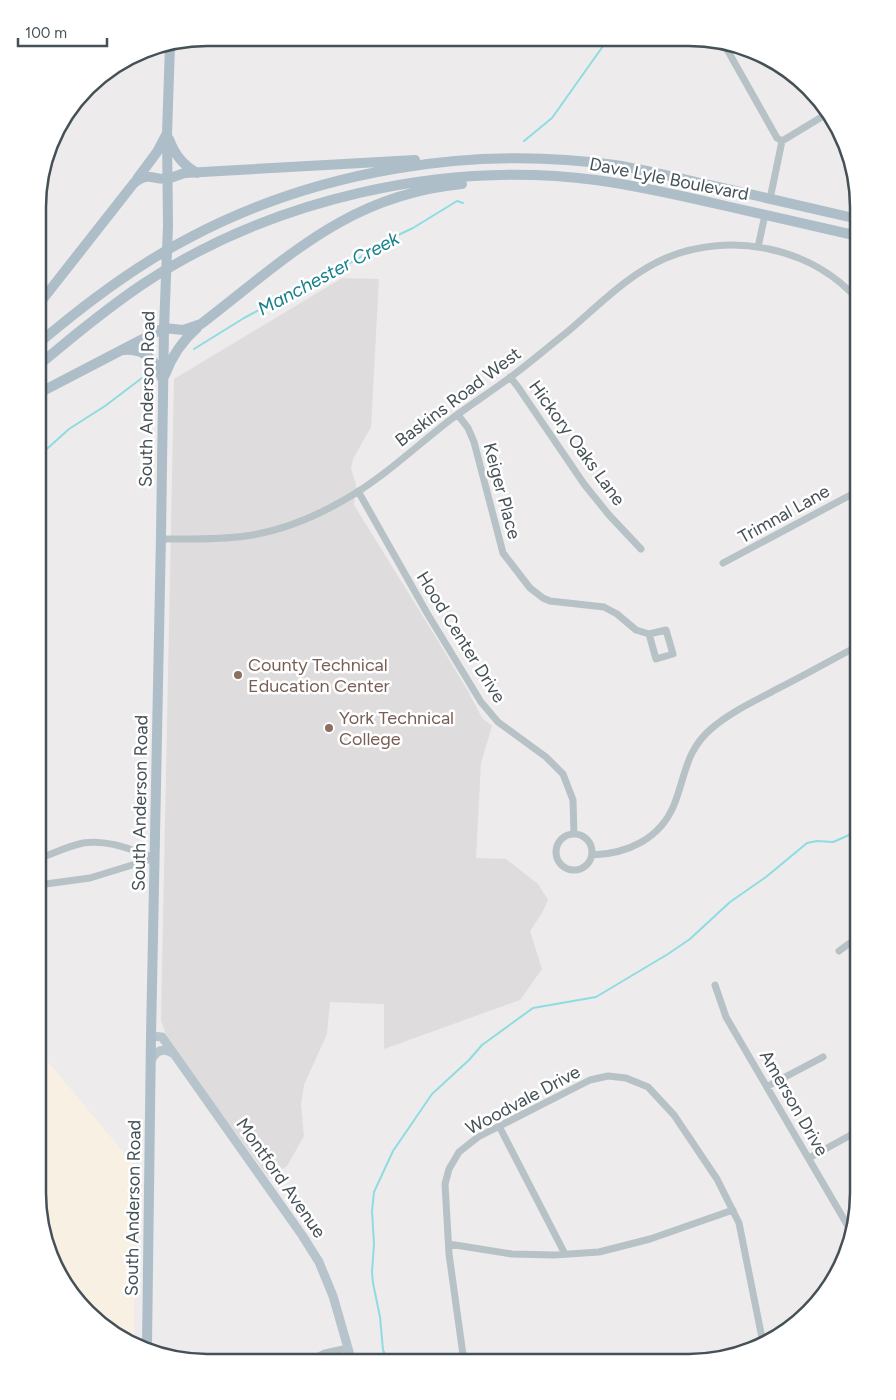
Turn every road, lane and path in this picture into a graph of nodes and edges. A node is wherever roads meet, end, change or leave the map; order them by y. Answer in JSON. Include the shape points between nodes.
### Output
{"nodes":[{"id":1,"x":170,"y":51,"type":"edge"},
{"id":2,"x":728,"y":51,"type":"edge"},
{"id":3,"x":822,"y":117,"type":"edge"},
{"id":4,"x":167,"y":134,"type":"junction"},
{"id":5,"x":782,"y":141,"type":"junction"},
{"id":6,"x":493,"y":160,"type":"junction"},
{"id":7,"x":198,"y":173,"type":"junction"},
{"id":8,"x":567,"y":178,"type":"junction"},
{"id":9,"x":167,"y":179,"type":"junction"},
{"id":10,"x":134,"y":183,"type":"junction"},
{"id":11,"x":770,"y":199,"type":"junction"},
{"id":12,"x":765,"y":215,"type":"junction"},
{"id":13,"x":850,"y":217,"type":"edge"},
{"id":14,"x":850,"y":234,"type":"edge"},
{"id":15,"x":758,"y":247,"type":"junction"},
{"id":16,"x":850,"y":292,"type":"edge"},
{"id":17,"x":46,"y":295,"type":"edge"},
{"id":18,"x":201,"y":324,"type":"junction"},
{"id":19,"x":164,"y":328,"type":"junction"},
{"id":20,"x":46,"y":337,"type":"edge"},
{"id":21,"x":116,"y":352,"type":"junction"},
{"id":22,"x":46,"y":360,"type":"edge"},
{"id":23,"x":510,"y":377,"type":"junction"},
{"id":24,"x":163,"y":381,"type":"junction"},
{"id":25,"x":46,"y":389,"type":"edge"},
{"id":26,"x":458,"y":415,"type":"junction"},
{"id":27,"x":358,"y":491,"type":"junction"},
{"id":28,"x":850,"y":495,"type":"edge"},
{"id":29,"x":161,"y":539,"type":"junction"},
{"id":30,"x":641,"y":548,"type":"dead end"},
{"id":31,"x":723,"y":564,"type":"dead end"},
{"id":32,"x":650,"y":634,"type":"dead end"},
{"id":33,"x":850,"y":650,"type":"edge"},
{"id":34,"x":574,"y":834,"type":"junction"},
{"id":35,"x":592,"y":855,"type":"junction"},
{"id":36,"x":46,"y":856,"type":"edge"},
{"id":37,"x":155,"y":858,"type":"junction"},
{"id":38,"x":46,"y":884,"type":"edge"},
{"id":39,"x":849,"y":943,"type":"edge"},
{"id":40,"x":839,"y":951,"type":"dead end"},
{"id":41,"x":715,"y":985,"type":"dead end"},
{"id":42,"x":151,"y":1036,"type":"junction"},
{"id":43,"x":174,"y":1054,"type":"junction"},
{"id":44,"x":823,"y":1057,"type":"dead end"},
{"id":45,"x":151,"y":1060,"type":"junction"},
{"id":46,"x":768,"y":1086,"type":"junction"},
{"id":47,"x":499,"y":1126,"type":"junction"},
{"id":48,"x":849,"y":1136,"type":"edge"},
{"id":49,"x":809,"y":1158,"type":"junction"},
{"id":50,"x":733,"y":1210,"type":"junction"},
{"id":51,"x":847,"y":1224,"type":"edge"},
{"id":52,"x":449,"y":1244,"type":"junction"},
{"id":53,"x":564,"y":1254,"type":"junction"},
{"id":54,"x":762,"y":1336,"type":"edge"},
{"id":55,"x":147,"y":1343,"type":"edge"},
{"id":56,"x":348,"y":1348,"type":"junction"},
{"id":57,"x":323,"y":1354,"type":"edge"},
{"id":58,"x":350,"y":1354,"type":"edge"},
{"id":59,"x":463,"y":1354,"type":"edge"}],
"edges":[{"from":1,"to":4,"type":"main road","name":"South Anderson Road"},
{"from":2,"to":5,"type":"street","via":[[776,138]]},
{"from":3,"to":5,"type":"street"},
{"from":4,"to":7,"type":"main road","via":[[177,156]]},
{"from":4,"to":9,"type":"main road","name":"South Anderson Road"},
{"from":4,"to":10,"type":"main road"},
{"from":5,"to":11,"type":"street"},
{"from":6,"to":7,"type":"main road","via":[[441,159]]},
{"from":6,"to":11,"type":"main road","name":"Dave Lyle Boulevard","via":[[542,159],[616,166]]},
{"from":6,"to":20,"type":"main road","name":"Dave Lyle Boulevard","via":[[412,166],[320,186],[252,210],[189,238],[142,265]]},
{"from":7,"to":9,"type":"main road"},
{"from":8,"to":12,"type":"main road","name":"Dave Lyle Boulevard","via":[[619,183]]},
{"from":8,"to":18,"type":"main road","via":[[451,185],[406,194],[374,205],[320,233]]},
{"from":8,"to":22,"type":"main road","name":"Dave Lyle Boulevard","via":[[521,175],[420,182],[362,193],[260,224],[190,257],[143,284]]},
{"from":9,"to":10,"type":"main road","via":[[148,176]]},
{"from":9,"to":19,"type":"main road","name":"South Anderson Road"},
{"from":10,"to":17,"type":"main road"},
{"from":11,"to":13,"type":"main road","name":"Dave Lyle Boulevard"},
{"from":12,"to":14,"type":"main road","name":"Dave Lyle Boulevard"},
{"from":12,"to":15,"type":"street"},
{"from":15,"to":16,"type":"street","name":"Baskins Road West","via":[[786,253],[816,266],[836,278]]},
{"from":15,"to":23,"type":"street","name":"Baskins Road West","via":[[697,249],[649,267]]},
{"from":18,"to":19,"type":"main road","via":[[183,330]]},
{"from":18,"to":24,"type":"main road","via":[[172,358]]},
{"from":19,"to":21,"type":"main road"},
{"from":19,"to":24,"type":"main road","name":"South Anderson Road"},
{"from":21,"to":24,"type":"main road","via":[[131,349],[144,353],[155,363]]},
{"from":21,"to":25,"type":"main road"},
{"from":23,"to":26,"type":"street","name":"Baskins Road West"},
{"from":23,"to":30,"type":"street","name":"Hickory Oaks Lane","via":[[584,484]]},
{"from":24,"to":29,"type":"main road","name":"South Anderson Road"},
{"from":26,"to":27,"type":"street","name":"Baskins Road West"},
{"from":26,"to":32,"type":"street","name":"Keiger Place","via":[[474,442],[503,553],[530,588],[550,601],[604,607],[636,630]]},
{"from":27,"to":29,"type":"street","name":"Baskins Road West","via":[[309,518],[266,532],[225,538]]},
{"from":27,"to":34,"type":"street","name":"Hood Center Drive","via":[[481,702],[498,722],[546,757],[563,774],[574,800]]},
{"from":28,"to":31,"type":"street","name":"Trimnal Lane"},
{"from":29,"to":37,"type":"main road","name":"South Anderson Road"},
{"from":33,"to":35,"type":"street","via":[[740,708],[714,726],[688,759],[674,804],[660,827],[628,850]]},
{"from":34,"to":35,"type":"street","via":[[589,843]]},
{"from":34,"to":35,"type":"street","via":[[558,843],[556,854],[561,865],[577,870],[587,865]]},
{"from":36,"to":37,"type":"street","via":[[82,844],[101,842]]},
{"from":37,"to":38,"type":"street","via":[[90,878]]},
{"from":37,"to":42,"type":"main road","name":"South Anderson Road"},
{"from":39,"to":40,"type":"street"},
{"from":41,"to":46,"type":"street","name":"Amerson Drive","via":[[726,1017]]},
{"from":42,"to":43,"type":"street","name":"Montford Avenue","via":[[162,1037]]},
{"from":42,"to":45,"type":"main road","name":"South Anderson Road"},
{"from":43,"to":45,"type":"street","via":[[160,1050]]},
{"from":43,"to":56,"type":"street","name":"Montford Avenue","via":[[319,1262]]},
{"from":44,"to":46,"type":"street"},
{"from":45,"to":55,"type":"main road","name":"South Anderson Road"},
{"from":46,"to":49,"type":"street","name":"Amerson Drive"},
{"from":47,"to":50,"type":"street","name":"Woodvale Drive","via":[[590,1080],[608,1076],[626,1078],[648,1087],[674,1116],[717,1179]]},
{"from":47,"to":52,"type":"street","name":"Woodvale Drive","via":[[459,1152],[449,1169],[445,1184]]},
{"from":47,"to":53,"type":"street"},
{"from":48,"to":49,"type":"street"},
{"from":49,"to":51,"type":"street","name":"Amerson Drive"},
{"from":50,"to":53,"type":"street","via":[[650,1239],[599,1252]]},
{"from":50,"to":54,"type":"street","name":"Woodvale Drive","via":[[739,1222]]},
{"from":52,"to":53,"type":"street","via":[[512,1254]]},
{"from":52,"to":59,"type":"street","name":"Woodvale Drive"},
{"from":56,"to":57,"type":"street"},
{"from":56,"to":58,"type":"street","name":"Montford Avenue"}]}
